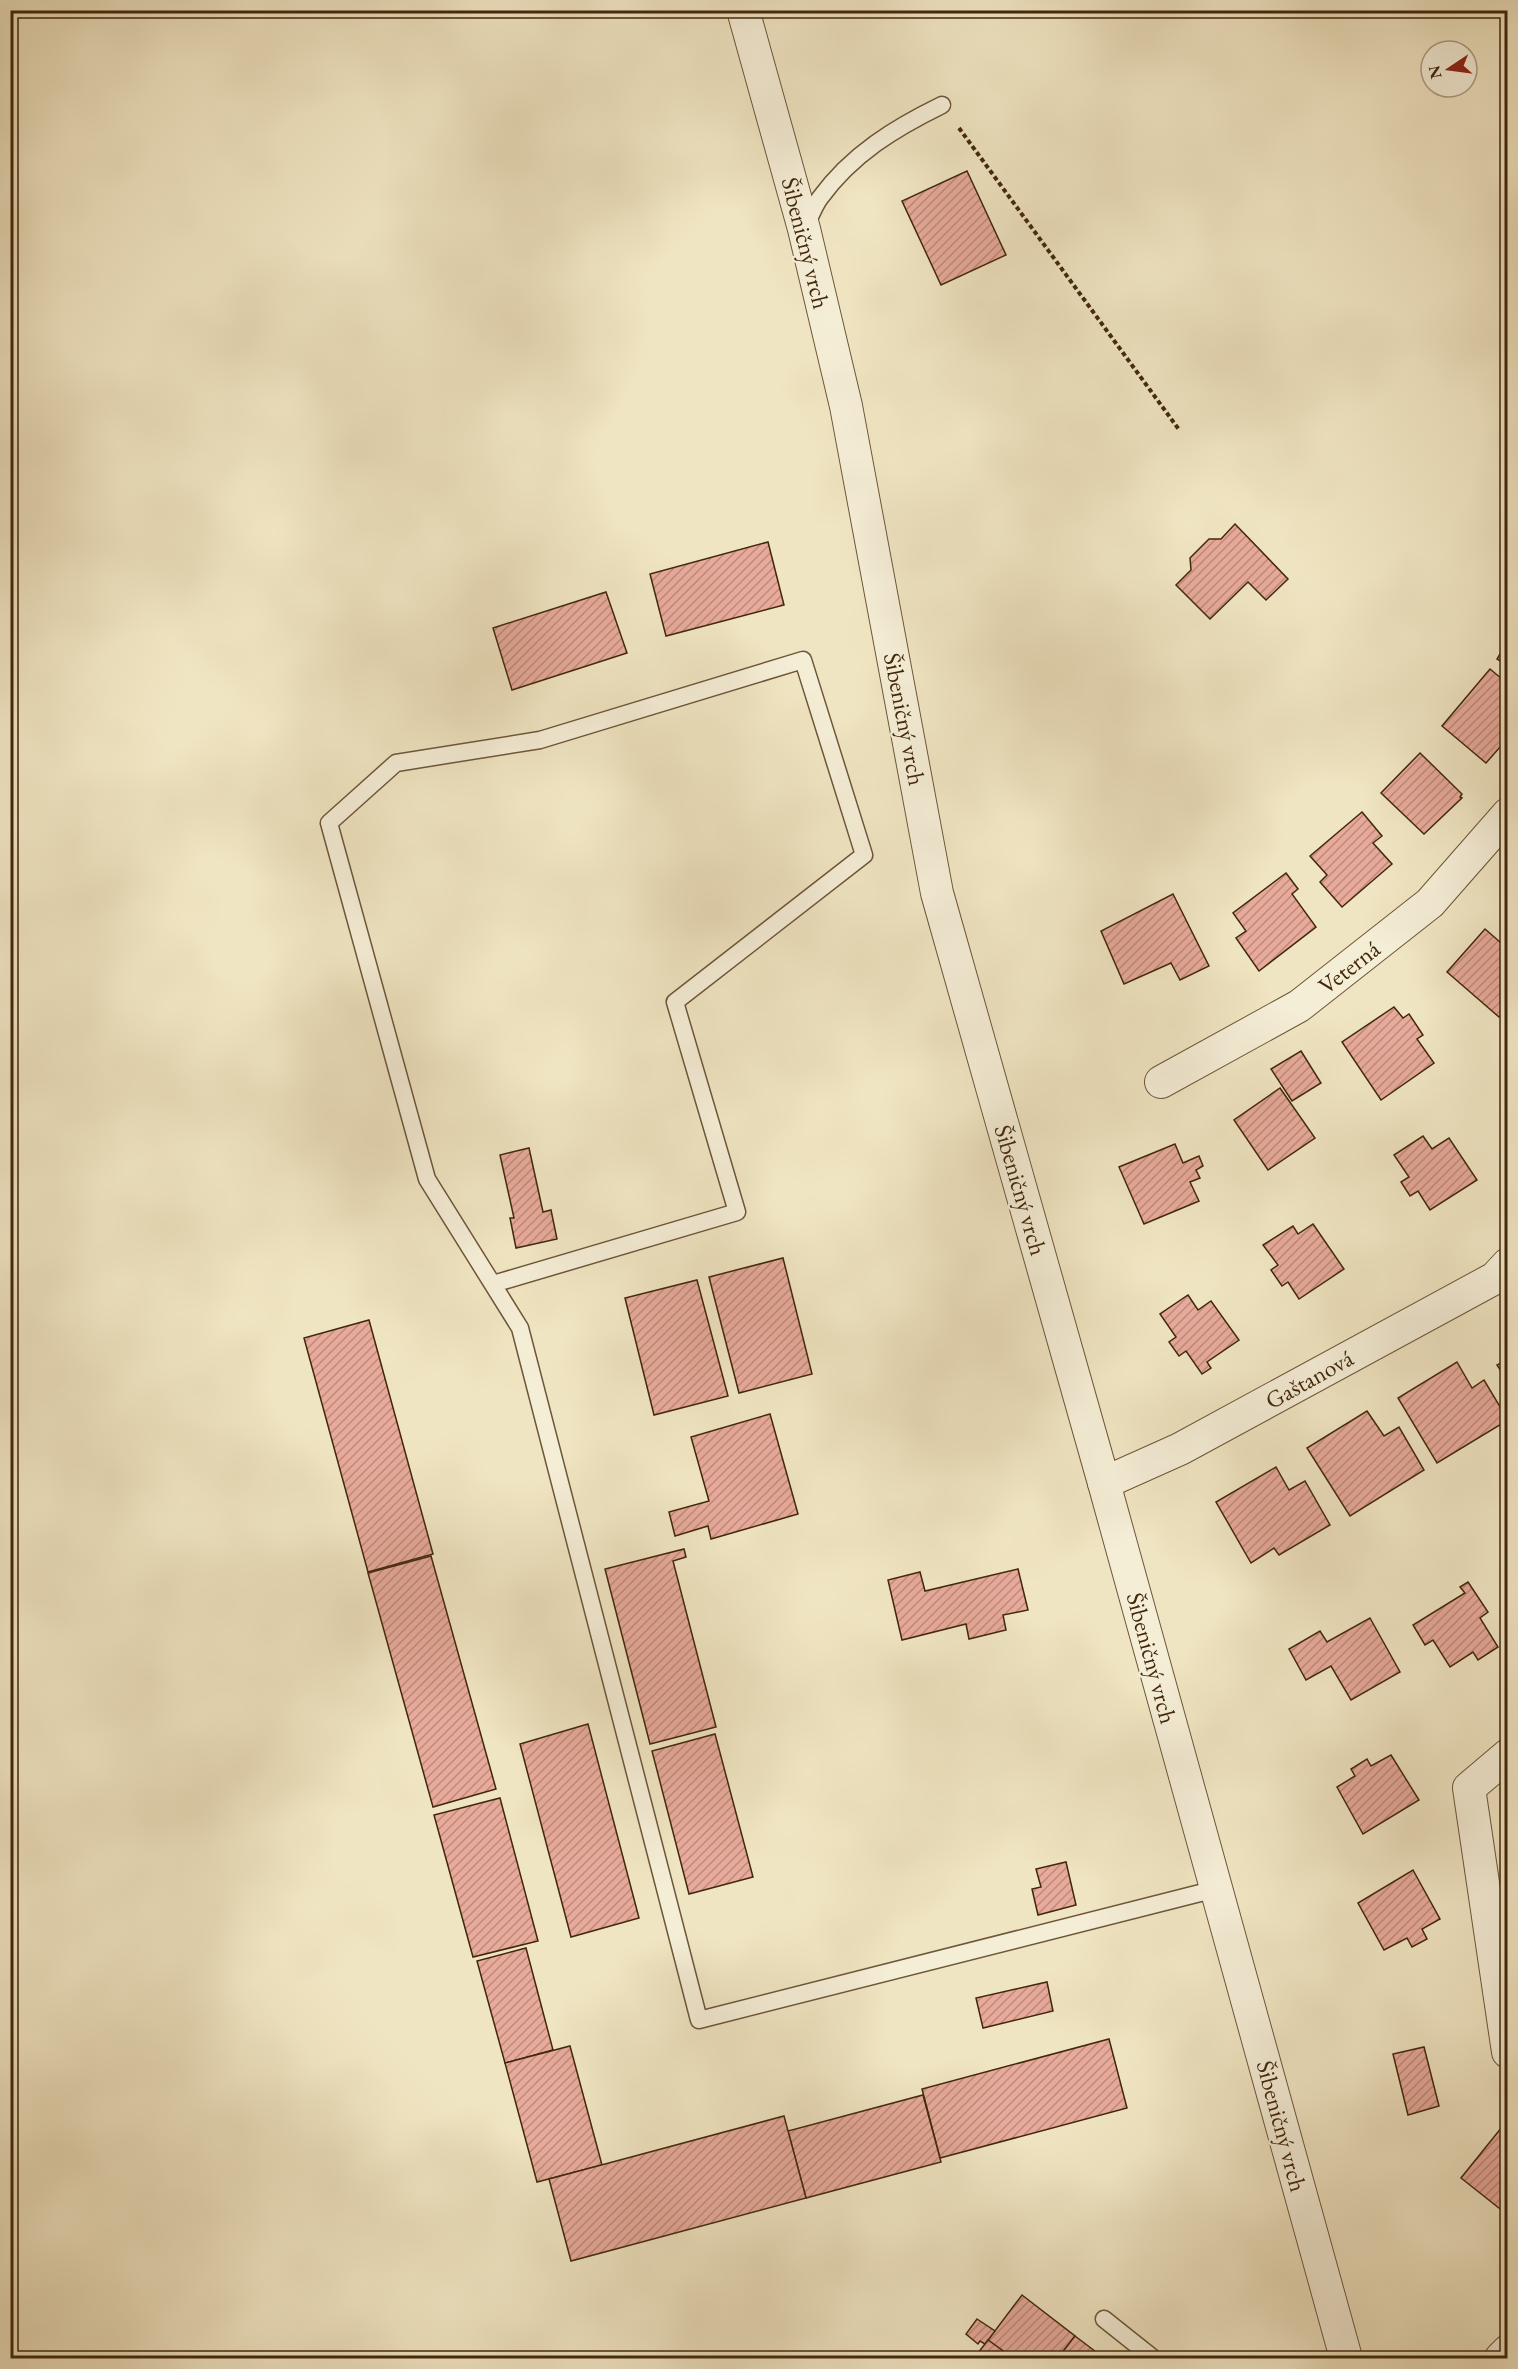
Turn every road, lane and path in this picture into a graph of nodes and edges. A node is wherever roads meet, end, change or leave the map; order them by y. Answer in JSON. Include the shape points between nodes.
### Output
{"nodes":[{"id":1,"x":743,"y":10,"type":"edge"},
{"id":2,"x":942,"y":105,"type":"joint"},
{"id":3,"x":804,"y":229,"type":"junction"},
{"id":4,"x":1180,"y":431,"type":"dead end"},
{"id":5,"x":1508,"y":814,"type":"edge"},
{"id":6,"x":1161,"y":1082,"type":"dead end"},
{"id":7,"x":1503,"y":1273,"type":"edge"},
{"id":8,"x":493,"y":1284,"type":"junction"},
{"id":9,"x":1104,"y":1483,"type":"junction"},
{"id":10,"x":1508,"y":1755,"type":"edge"},
{"id":11,"x":1216,"y":1889,"type":"junction"},
{"id":12,"x":1508,"y":2052,"type":"edge"},
{"id":13,"x":1104,"y":2319,"type":"dead end"},
{"id":14,"x":1508,"y":2351,"type":"edge"},
{"id":15,"x":1153,"y":2358,"type":"edge"},
{"id":16,"x":1346,"y":2358,"type":"edge"},
{"id":17,"x":1501,"y":2358,"type":"edge"}],
"edges":[{"from":1,"to":3,"type":"street","name":"Šibeničný vrch"},
{"from":2,"to":3,"type":"lane","via":[[872,145],[820,198]]},
{"from":2,"to":4,"type":"path"},
{"from":3,"to":9,"type":"street","name":"Šibeničný vrch","via":[[846,406],[937,893]]},
{"from":5,"to":6,"type":"street","name":"Veterná","via":[[1430,903],[1299,1005]]},
{"from":7,"to":9,"type":"street","name":"Gaštanová","via":[[1180,1449]]},
{"from":8,"to":8,"type":"lane","via":[[737,1212],[675,1002],[864,855],[803,660],[540,740],[396,763],[329,823],[427,1179]]},
{"from":8,"to":11,"type":"lane","via":[[519,1328],[699,2020]]},
{"from":9,"to":11,"type":"street","name":"Šibeničný vrch"},
{"from":10,"to":12,"type":"street","via":[[1469,1788]]},
{"from":11,"to":16,"type":"street","name":"Šibeničný vrch"},
{"from":13,"to":15,"type":"lane"},
{"from":14,"to":17,"type":"street"}]}
